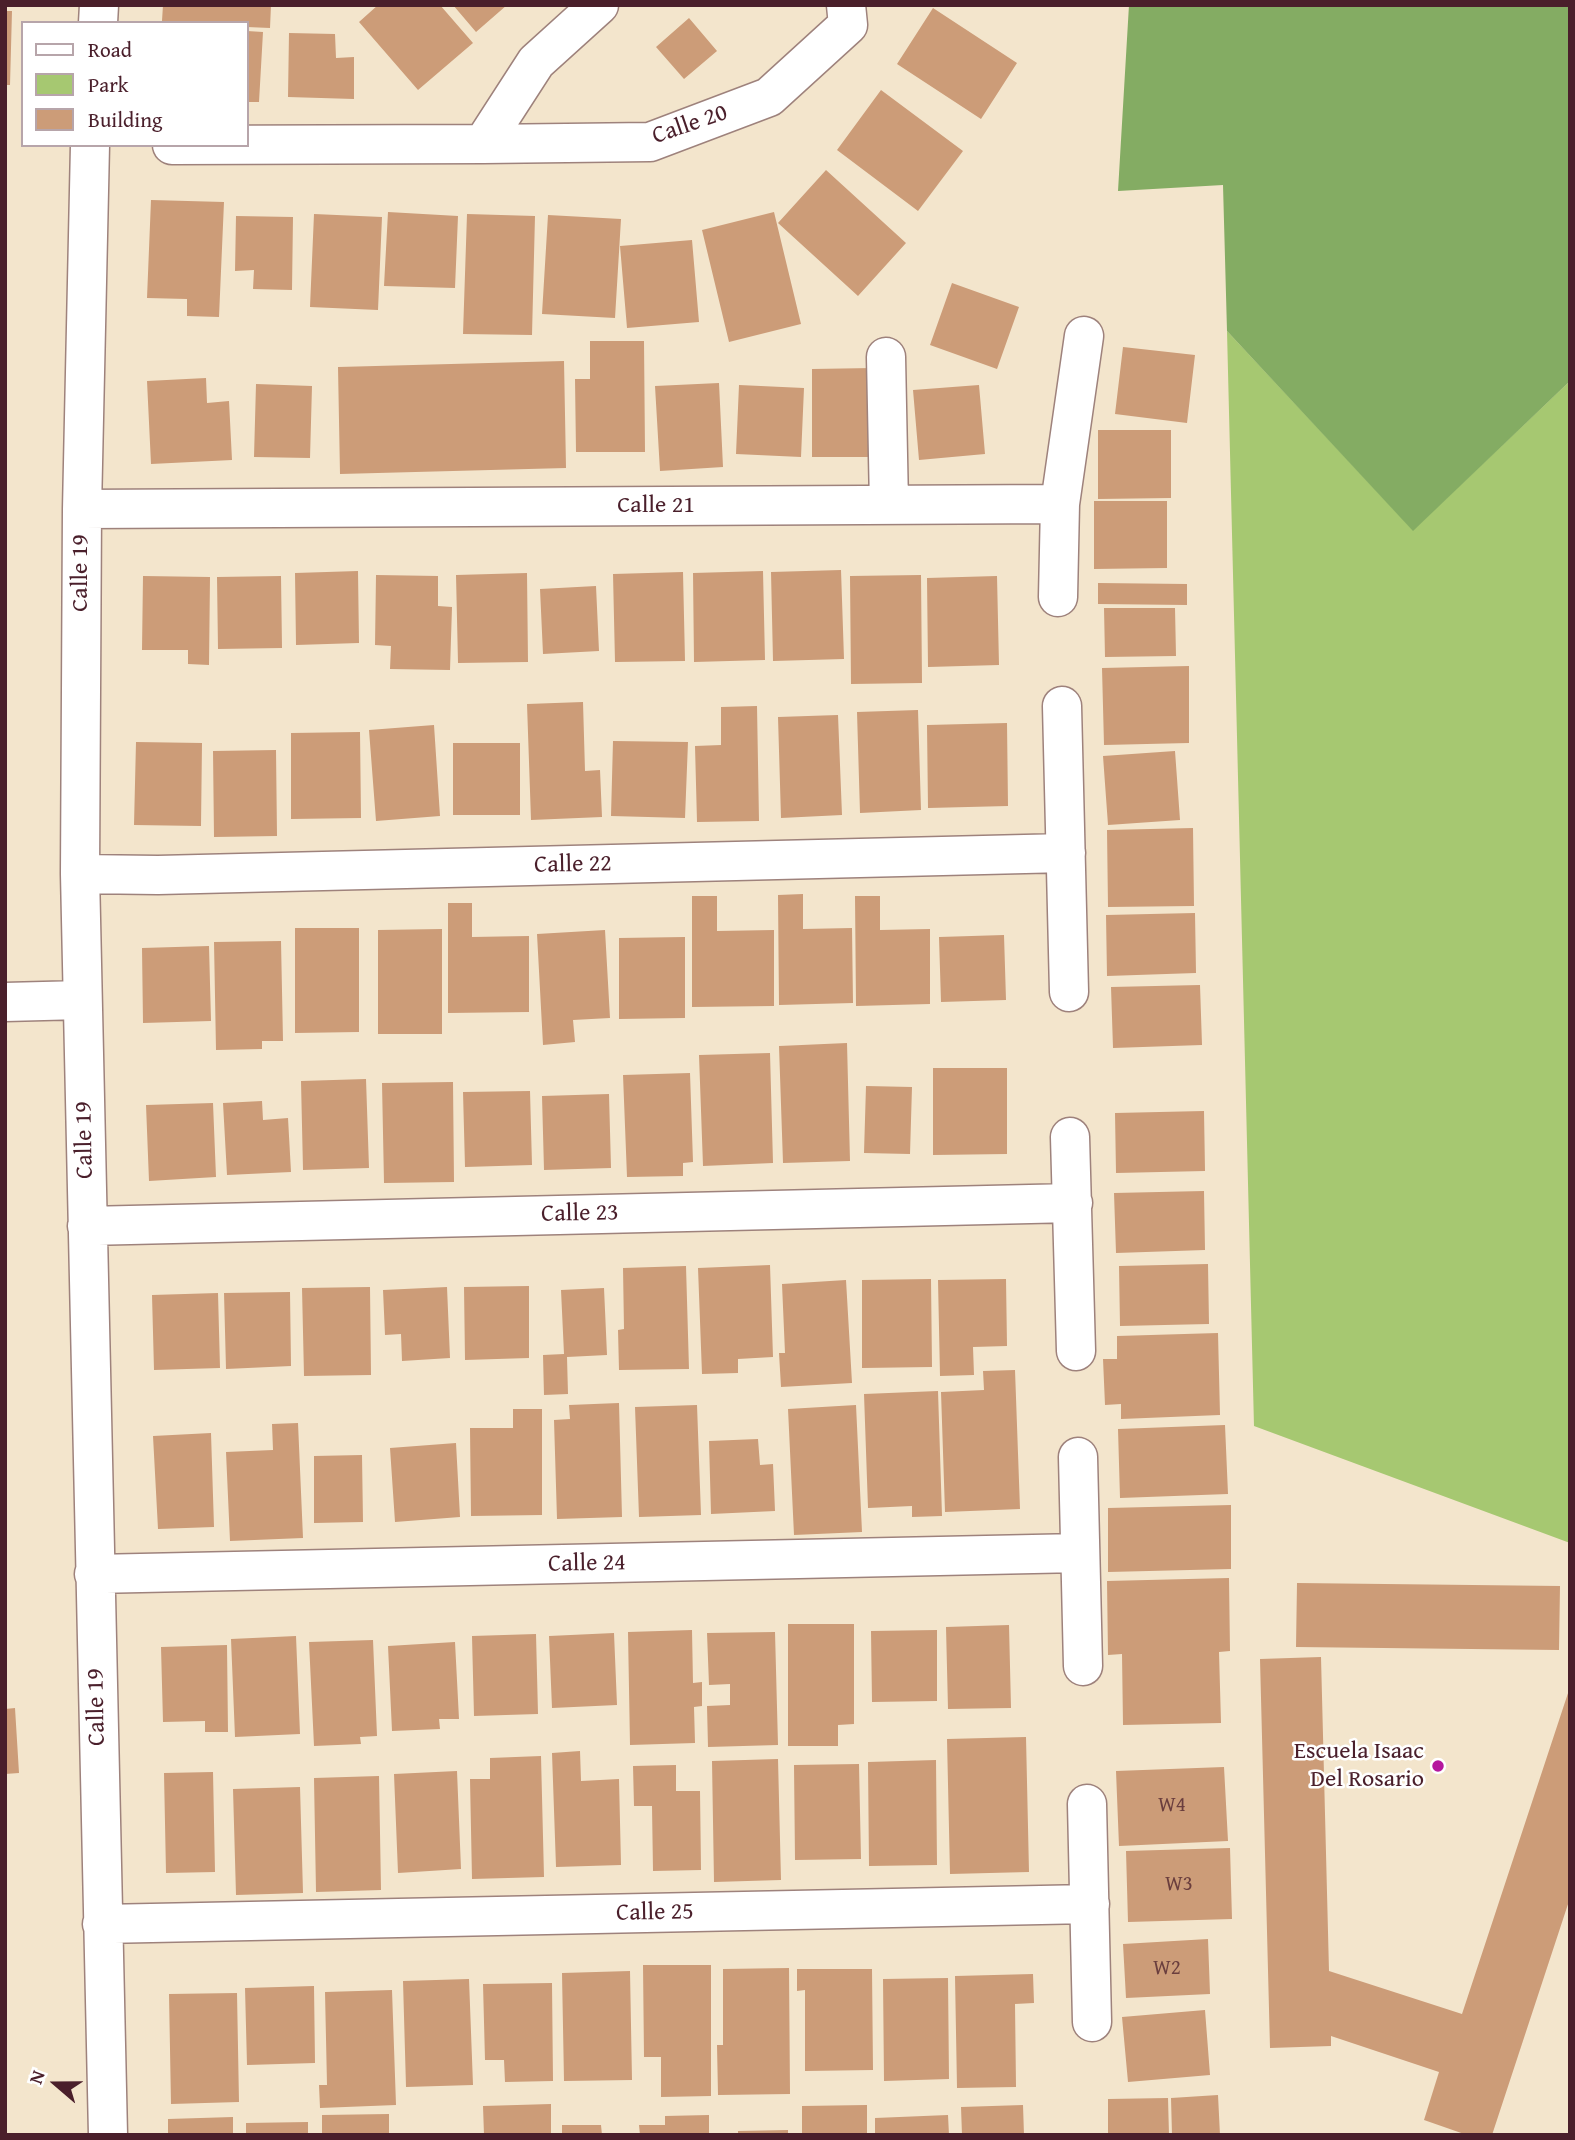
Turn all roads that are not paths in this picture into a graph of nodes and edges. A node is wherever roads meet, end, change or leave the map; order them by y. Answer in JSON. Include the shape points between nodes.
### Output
{"nodes":[{"id":1,"x":599,"y":5,"type":"edge"},
{"id":2,"x":846,"y":5,"type":"edge"},
{"id":3,"x":483,"y":144,"type":"junction"},
{"id":4,"x":248,"y":145,"type":"edge"},
{"id":5,"x":90,"y":147,"type":"edge"},
{"id":6,"x":1084,"y":336,"type":"dead end"},
{"id":7,"x":886,"y":357,"type":"dead end"},
{"id":8,"x":1060,"y":504,"type":"junction"},
{"id":9,"x":889,"y":505,"type":"junction"},
{"id":10,"x":82,"y":509,"type":"junction"},
{"id":11,"x":1058,"y":597,"type":"dead end"},
{"id":12,"x":1062,"y":706,"type":"dead end"},
{"id":13,"x":1066,"y":853,"type":"junction"},
{"id":14,"x":80,"y":874,"type":"junction"},
{"id":15,"x":1069,"y":992,"type":"dead end"},
{"id":16,"x":82,"y":1000,"type":"junction"},
{"id":17,"x":5,"y":1002,"type":"edge"},
{"id":18,"x":1070,"y":1138,"type":"dead end"},
{"id":19,"x":1073,"y":1203,"type":"junction"},
{"id":20,"x":87,"y":1226,"type":"junction"},
{"id":21,"x":1076,"y":1351,"type":"dead end"},
{"id":22,"x":1078,"y":1457,"type":"dead end"},
{"id":23,"x":1080,"y":1553,"type":"junction"},
{"id":24,"x":94,"y":1574,"type":"junction"},
{"id":25,"x":1083,"y":1666,"type":"dead end"},
{"id":26,"x":1087,"y":1804,"type":"dead end"},
{"id":27,"x":1090,"y":1905,"type":"junction"},
{"id":28,"x":102,"y":1924,"type":"junction"},
{"id":29,"x":1093,"y":2022,"type":"dead end"},
{"id":30,"x":108,"y":2135,"type":"edge"}],
"edges":[{"from":1,"to":3,"type":"street","via":[[536,62]]},
{"from":2,"to":3,"type":"street","name":"Calle 20","via":[[848,24],[769,97],[650,142]]},
{"from":3,"to":4,"type":"street","name":"Calle 20"},
{"from":5,"to":10,"type":"street","name":"Calle 19"},
{"from":6,"to":8,"type":"street"},
{"from":7,"to":9,"type":"street"},
{"from":8,"to":9,"type":"street","name":"Calle 21"},
{"from":8,"to":11,"type":"street"},
{"from":9,"to":10,"type":"street","name":"Calle 21"},
{"from":10,"to":14,"type":"street","name":"Calle 19"},
{"from":12,"to":13,"type":"street"},
{"from":13,"to":14,"type":"street","name":"Calle 22"},
{"from":13,"to":15,"type":"street"},
{"from":14,"to":16,"type":"street","name":"Calle 19"},
{"from":16,"to":17,"type":"street"},
{"from":16,"to":20,"type":"street","name":"Calle 19"},
{"from":18,"to":19,"type":"street"},
{"from":19,"to":20,"type":"street","name":"Calle 23"},
{"from":19,"to":21,"type":"street"},
{"from":20,"to":24,"type":"street","name":"Calle 19"},
{"from":22,"to":23,"type":"street"},
{"from":23,"to":24,"type":"street","name":"Calle 24"},
{"from":23,"to":25,"type":"street"},
{"from":24,"to":28,"type":"street","name":"Calle 19"},
{"from":26,"to":27,"type":"street"},
{"from":27,"to":28,"type":"street","name":"Calle 25"},
{"from":27,"to":29,"type":"street"},
{"from":28,"to":30,"type":"street","name":"Calle 19"}]}
